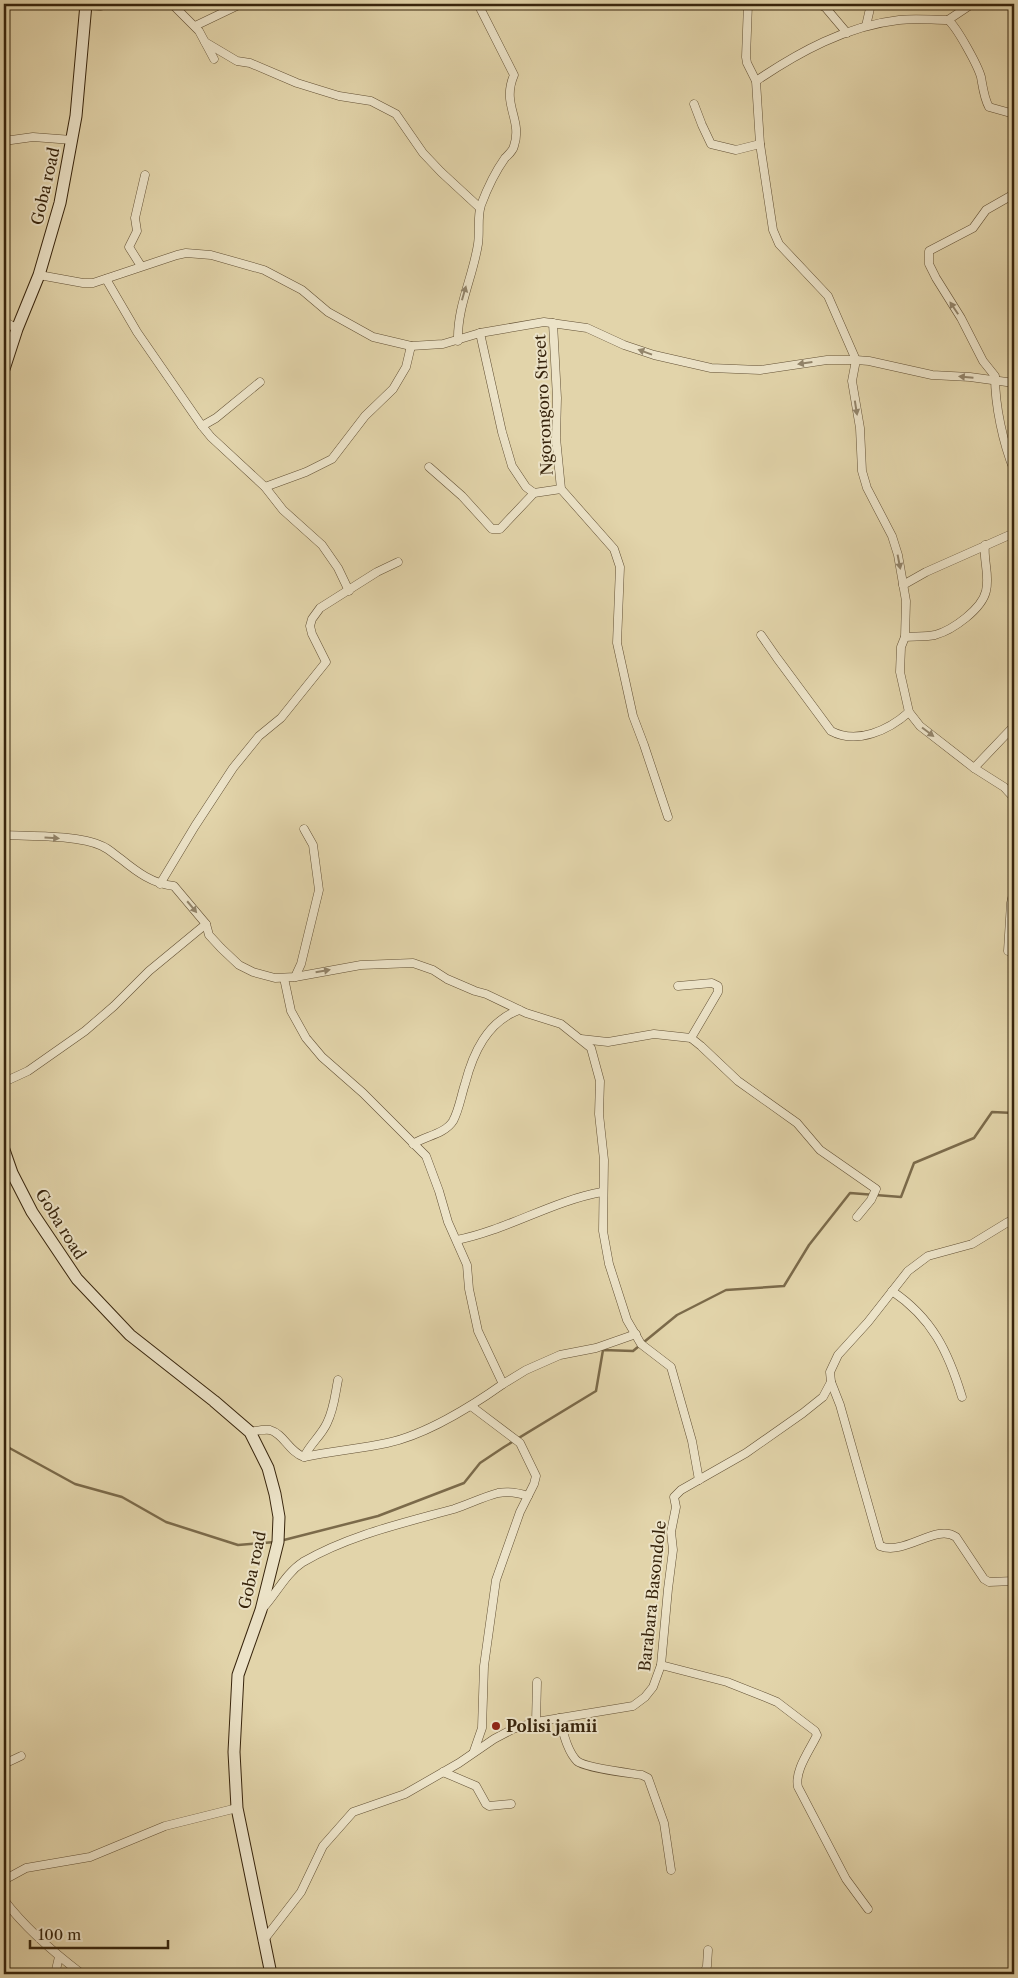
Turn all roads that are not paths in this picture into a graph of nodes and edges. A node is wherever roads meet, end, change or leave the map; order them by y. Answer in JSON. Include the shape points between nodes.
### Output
{"nodes":[{"id":1,"x":109,"y":4,"type":"edge"},
{"id":2,"x":172,"y":4,"type":"edge"},
{"id":3,"x":241,"y":4,"type":"edge"},
{"id":4,"x":478,"y":4,"type":"edge"},
{"id":5,"x":748,"y":4,"type":"edge"},
{"id":6,"x":818,"y":4,"type":"edge"},
{"id":7,"x":871,"y":4,"type":"edge"},
{"id":8,"x":972,"y":4,"type":"edge"},
{"id":9,"x":86,"y":5,"type":"edge"},
{"id":10,"x":948,"y":20,"type":"junction"},
{"id":11,"x":195,"y":26,"type":"junction"},
{"id":12,"x":866,"y":26,"type":"junction"},
{"id":13,"x":847,"y":34,"type":"junction"},
{"id":14,"x":205,"y":42,"type":"junction"},
{"id":15,"x":214,"y":59,"type":"dead end"},
{"id":16,"x":756,"y":81,"type":"junction"},
{"id":17,"x":694,"y":104,"type":"dead end"},
{"id":18,"x":1014,"y":114,"type":"edge"},
{"id":19,"x":72,"y":140,"type":"junction"},
{"id":20,"x":4,"y":141,"type":"edge"},
{"id":21,"x":760,"y":144,"type":"junction"},
{"id":22,"x":145,"y":176,"type":"dead end"},
{"id":23,"x":1014,"y":194,"type":"edge"},
{"id":24,"x":480,"y":208,"type":"junction"},
{"id":25,"x":141,"y":266,"type":"junction"},
{"id":26,"x":39,"y":275,"type":"junction"},
{"id":27,"x":106,"y":279,"type":"junction"},
{"id":28,"x":4,"y":321,"type":"edge"},
{"id":29,"x":553,"y":323,"type":"junction"},
{"id":30,"x":17,"y":329,"type":"junction"},
{"id":31,"x":480,"y":333,"type":"junction"},
{"id":32,"x":458,"y":341,"type":"junction"},
{"id":33,"x":411,"y":346,"type":"junction"},
{"id":34,"x":856,"y":360,"type":"junction"},
{"id":35,"x":4,"y":369,"type":"edge"},
{"id":36,"x":995,"y":381,"type":"junction"},
{"id":37,"x":260,"y":382,"type":"dead end"},
{"id":38,"x":1014,"y":383,"type":"edge"},
{"id":39,"x":202,"y":426,"type":"junction"},
{"id":40,"x":429,"y":467,"type":"dead end"},
{"id":41,"x":1014,"y":470,"type":"edge"},
{"id":42,"x":265,"y":487,"type":"junction"},
{"id":43,"x":561,"y":489,"type":"junction"},
{"id":44,"x":534,"y":493,"type":"junction"},
{"id":45,"x":1014,"y":532,"type":"edge"},
{"id":46,"x":985,"y":545,"type":"junction"},
{"id":47,"x":398,"y":562,"type":"dead end"},
{"id":48,"x":903,"y":585,"type":"junction"},
{"id":49,"x":349,"y":591,"type":"junction"},
{"id":50,"x":761,"y":635,"type":"dead end"},
{"id":51,"x":905,"y":637,"type":"junction"},
{"id":52,"x":909,"y":712,"type":"junction"},
{"id":53,"x":1014,"y":726,"type":"edge"},
{"id":54,"x":974,"y":768,"type":"junction"},
{"id":55,"x":1014,"y":798,"type":"edge"},
{"id":56,"x":668,"y":817,"type":"dead end"},
{"id":57,"x":304,"y":829,"type":"dead end"},
{"id":58,"x":4,"y":835,"type":"edge"},
{"id":59,"x":160,"y":884,"type":"junction"},
{"id":60,"x":1014,"y":890,"type":"edge"},
{"id":61,"x":206,"y":924,"type":"junction"},
{"id":62,"x":1008,"y":951,"type":"dead end"},
{"id":63,"x":295,"y":977,"type":"junction"},
{"id":64,"x":284,"y":978,"type":"junction"},
{"id":65,"x":678,"y":986,"type":"dead end"},
{"id":66,"x":519,"y":1010,"type":"junction"},
{"id":67,"x":691,"y":1038,"type":"junction"},
{"id":68,"x":581,"y":1039,"type":"junction"},
{"id":69,"x":4,"y":1082,"type":"edge"},
{"id":70,"x":413,"y":1144,"type":"junction"},
{"id":71,"x":4,"y":1150,"type":"edge"},
{"id":72,"x":602,"y":1192,"type":"junction"},
{"id":73,"x":857,"y":1217,"type":"dead end"},
{"id":74,"x":1014,"y":1220,"type":"edge"},
{"id":75,"x":457,"y":1240,"type":"junction"},
{"id":76,"x":892,"y":1291,"type":"junction"},
{"id":77,"x":636,"y":1334,"type":"junction"},
{"id":78,"x":338,"y":1380,"type":"dead end"},
{"id":79,"x":831,"y":1382,"type":"junction"},
{"id":80,"x":503,"y":1384,"type":"junction"},
{"id":81,"x":962,"y":1397,"type":"dead end"},
{"id":82,"x":471,"y":1406,"type":"junction"},
{"id":83,"x":250,"y":1432,"type":"junction"},
{"id":84,"x":304,"y":1456,"type":"junction"},
{"id":85,"x":699,"y":1480,"type":"junction"},
{"id":86,"x":528,"y":1496,"type":"junction"},
{"id":87,"x":1014,"y":1581,"type":"edge"},
{"id":88,"x":262,"y":1610,"type":"junction"},
{"id":89,"x":661,"y":1665,"type":"junction"},
{"id":90,"x":536,"y":1682,"type":"dead end"},
{"id":91,"x":559,"y":1718,"type":"junction"},
{"id":92,"x":536,"y":1722,"type":"junction"},
{"id":93,"x":474,"y":1751,"type":"junction"},
{"id":94,"x":21,"y":1756,"type":"dead end"},
{"id":95,"x":4,"y":1764,"type":"edge"},
{"id":96,"x":443,"y":1772,"type":"junction"},
{"id":97,"x":511,"y":1804,"type":"dead end"},
{"id":98,"x":237,"y":1808,"type":"junction"},
{"id":99,"x":671,"y":1870,"type":"dead end"},
{"id":100,"x":4,"y":1880,"type":"edge"},
{"id":101,"x":4,"y":1900,"type":"edge"},
{"id":102,"x":868,"y":1909,"type":"dead end"},
{"id":103,"x":263,"y":1941,"type":"junction"},
{"id":104,"x":708,"y":1950,"type":"dead end"},
{"id":105,"x":59,"y":1956,"type":"junction"},
{"id":106,"x":54,"y":1974,"type":"edge"},
{"id":107,"x":82,"y":1974,"type":"edge"},
{"id":108,"x":271,"y":1974,"type":"edge"},
{"id":109,"x":704,"y":1974,"type":"edge"}],
"edges":[{"from":1,"to":9,"type":"street"},
{"from":2,"to":11,"type":"street"},
{"from":3,"to":11,"type":"street"},
{"from":4,"to":24,"type":"street","via":[[514,75],[508,96],[516,125],[514,146]]},
{"from":5,"to":16,"type":"street","via":[[746,56]]},
{"from":6,"to":13,"type":"street"},
{"from":7,"to":12,"type":"street"},
{"from":8,"to":10,"type":"street"},
{"from":9,"to":19,"type":"main road","name":"Goba road"},
{"from":10,"to":12,"type":"street","via":[[899,20]]},
{"from":10,"to":18,"type":"street","via":[[958,31],[980,76],[989,107]]},
{"from":11,"to":14,"type":"street"},
{"from":12,"to":13,"type":"street"},
{"from":13,"to":16,"type":"street","via":[[826,40],[787,60]]},
{"from":14,"to":15,"type":"street"},
{"from":14,"to":24,"type":"street","via":[[237,61],[331,93],[371,101],[396,114],[423,153]]},
{"from":16,"to":21,"type":"street"},
{"from":17,"to":21,"type":"street","via":[[711,144],[736,150]]},
{"from":19,"to":20,"type":"street","via":[[33,137]]},
{"from":19,"to":26,"type":"main road","name":"Goba road","via":[[60,204]]},
{"from":21,"to":34,"type":"street","via":[[773,230],[779,244],[828,296]]},
{"from":22,"to":25,"type":"street","via":[[135,218],[137,231],[129,247]]},
{"from":36,"to":23,"type":"street","one_way":true,"via":[[936,278],[929,264],[929,251],[973,228],[986,210]]},
{"from":32,"to":24,"type":"street","one_way":true,"via":[[462,300],[478,242]]},
{"from":25,"to":27,"type":"street"},
{"from":25,"to":33,"type":"street","via":[[186,253],[231,260],[264,270],[292,284],[328,312],[374,337]]},
{"from":26,"to":27,"type":"street","via":[[84,283]]},
{"from":26,"to":30,"type":"main road","name":"Goba road"},
{"from":27,"to":39,"type":"street","via":[[132,324]]},
{"from":28,"to":30,"type":"street"},
{"from":29,"to":31,"type":"street"},
{"from":34,"to":29,"type":"street","one_way":true,"via":[[827,360],[760,370],[711,368],[654,355],[586,328]]},
{"from":29,"to":43,"type":"street","name":"Ngorongoro Street","via":[[556,438]]},
{"from":30,"to":35,"type":"main road","name":"Goba road"},
{"from":31,"to":32,"type":"street"},
{"from":31,"to":44,"type":"street","via":[[512,466],[518,478]]},
{"from":32,"to":33,"type":"street"},
{"from":33,"to":42,"type":"street","via":[[406,366],[393,389],[365,416],[332,460]]},
{"from":36,"to":34,"type":"street","one_way":true},
{"from":34,"to":48,"type":"street","one_way":true,"via":[[852,381],[860,428],[862,472],[892,536]]},
{"from":36,"to":38,"type":"street"},
{"from":36,"to":41,"type":"street","via":[[996,407]]},
{"from":37,"to":39,"type":"street"},
{"from":39,"to":42,"type":"street"},
{"from":40,"to":44,"type":"street","via":[[496,530]]},
{"from":42,"to":49,"type":"street","via":[[283,510],[322,545]]},
{"from":43,"to":44,"type":"street"},
{"from":43,"to":56,"type":"street","name":"Ngorongoro Street","via":[[619,558],[617,643],[632,716]]},
{"from":45,"to":46,"type":"street"},
{"from":46,"to":48,"type":"street"},
{"from":46,"to":51,"type":"street","via":[[988,570],[982,602],[955,625],[936,635]]},
{"from":47,"to":49,"type":"street"},
{"from":48,"to":51,"type":"street"},
{"from":49,"to":59,"type":"street","via":[[320,608],[312,619],[312,634],[326,662],[281,718],[259,736],[233,768]]},
{"from":50,"to":52,"type":"street","via":[[830,731],[858,737],[878,732]]},
{"from":51,"to":52,"type":"street","via":[[901,646],[900,672]]},
{"from":52,"to":54,"type":"street","one_way":true,"via":[[920,726]]},
{"from":53,"to":54,"type":"street"},
{"from":54,"to":55,"type":"street","via":[[1004,787]]},
{"from":57,"to":63,"type":"street","via":[[313,844],[319,890]]},
{"from":58,"to":59,"type":"street","one_way":true,"via":[[89,841]]},
{"from":59,"to":61,"type":"street","one_way":true,"via":[[174,886]]},
{"from":60,"to":62,"type":"street"},
{"from":61,"to":64,"type":"street","via":[[209,935],[240,965],[253,972]]},
{"from":61,"to":69,"type":"street","via":[[149,971],[85,1031],[28,1071]]},
{"from":63,"to":64,"type":"street"},
{"from":63,"to":66,"type":"street","one_way":true,"via":[[361,965],[413,963]]},
{"from":64,"to":70,"type":"street","via":[[291,1011],[306,1038]]},
{"from":65,"to":67,"type":"street","via":[[712,983],[718,986],[718,992]]},
{"from":66,"to":68,"type":"street","via":[[561,1024]]},
{"from":66,"to":70,"type":"street","via":[[491,1027],[477,1050],[452,1122]]},
{"from":67,"to":68,"type":"street","via":[[654,1034],[608,1042]]},
{"from":67,"to":73,"type":"street","via":[[738,1082],[797,1123],[820,1150],[876,1189]]},
{"from":68,"to":72,"type":"street","via":[[591,1048],[600,1081],[599,1114],[604,1160]]},
{"from":70,"to":75,"type":"street","via":[[426,1156]]},
{"from":71,"to":83,"type":"main road","name":"Goba road","via":[[32,1212],[77,1279],[130,1335]]},
{"from":72,"to":75,"type":"street"},
{"from":72,"to":77,"type":"street","via":[[603,1231],[609,1264]]},
{"from":74,"to":76,"type":"street","via":[[972,1244],[928,1256],[908,1271]]},
{"from":75,"to":80,"type":"street","via":[[467,1265],[478,1330]]},
{"from":76,"to":79,"type":"street","via":[[838,1355],[830,1372]]},
{"from":76,"to":81,"type":"street","via":[[915,1308],[939,1342],[953,1368]]},
{"from":77,"to":80,"type":"street","via":[[596,1348],[560,1355]]},
{"from":77,"to":85,"type":"street","via":[[642,1344],[671,1367],[692,1441]]},
{"from":78,"to":84,"type":"street","via":[[326,1426]]},
{"from":79,"to":85,"type":"street","via":[[823,1397],[804,1413],[746,1454]]},
{"from":79,"to":87,"type":"street","via":[[880,1546],[899,1548],[943,1533],[951,1534],[984,1579],[989,1582]]},
{"from":80,"to":82,"type":"street"},
{"from":82,"to":84,"type":"street","via":[[405,1438]]},
{"from":82,"to":86,"type":"street","via":[[520,1443],[536,1476]]},
{"from":83,"to":84,"type":"street","via":[[269,1430],[296,1454]]},
{"from":83,"to":88,"type":"main road","name":"Goba road","via":[[268,1468],[279,1518],[277,1548]]},
{"from":85,"to":89,"type":"street","name":"Barabara Basondole","via":[[674,1497],[673,1550]]},
{"from":86,"to":88,"type":"street","via":[[499,1493],[350,1540],[297,1566]]},
{"from":86,"to":93,"type":"street","via":[[496,1580],[484,1666],[482,1728]]},
{"from":88,"to":98,"type":"main road","name":"Goba road","via":[[238,1675],[234,1752]]},
{"from":89,"to":91,"type":"street","name":"Barabara Basondole","via":[[653,1687],[633,1706]]},
{"from":89,"to":102,"type":"street","via":[[727,1682],[777,1702],[815,1731],[817,1735],[798,1773],[798,1787],[846,1880]]},
{"from":90,"to":92,"type":"street"},
{"from":91,"to":92,"type":"street","name":"Barabara Basondole"},
{"from":91,"to":99,"type":"street","via":[[577,1762],[648,1778],[664,1823]]},
{"from":92,"to":93,"type":"street","name":"Barabara Basondole"},
{"from":93,"to":96,"type":"street","name":"Barabara Basondole"},
{"from":94,"to":95,"type":"street"},
{"from":96,"to":97,"type":"street","via":[[471,1782],[489,1806]]},
{"from":96,"to":103,"type":"street","name":"Barabara Basondole","via":[[405,1794],[352,1812],[324,1846],[296,1899]]},
{"from":98,"to":100,"type":"street","via":[[165,1826],[90,1857],[26,1868]]},
{"from":98,"to":103,"type":"main road","name":"Goba road"},
{"from":101,"to":105,"type":"street"},
{"from":103,"to":108,"type":"main road","name":"Goba road"},
{"from":104,"to":109,"type":"street"},
{"from":105,"to":106,"type":"street"},
{"from":105,"to":107,"type":"street"}]}
